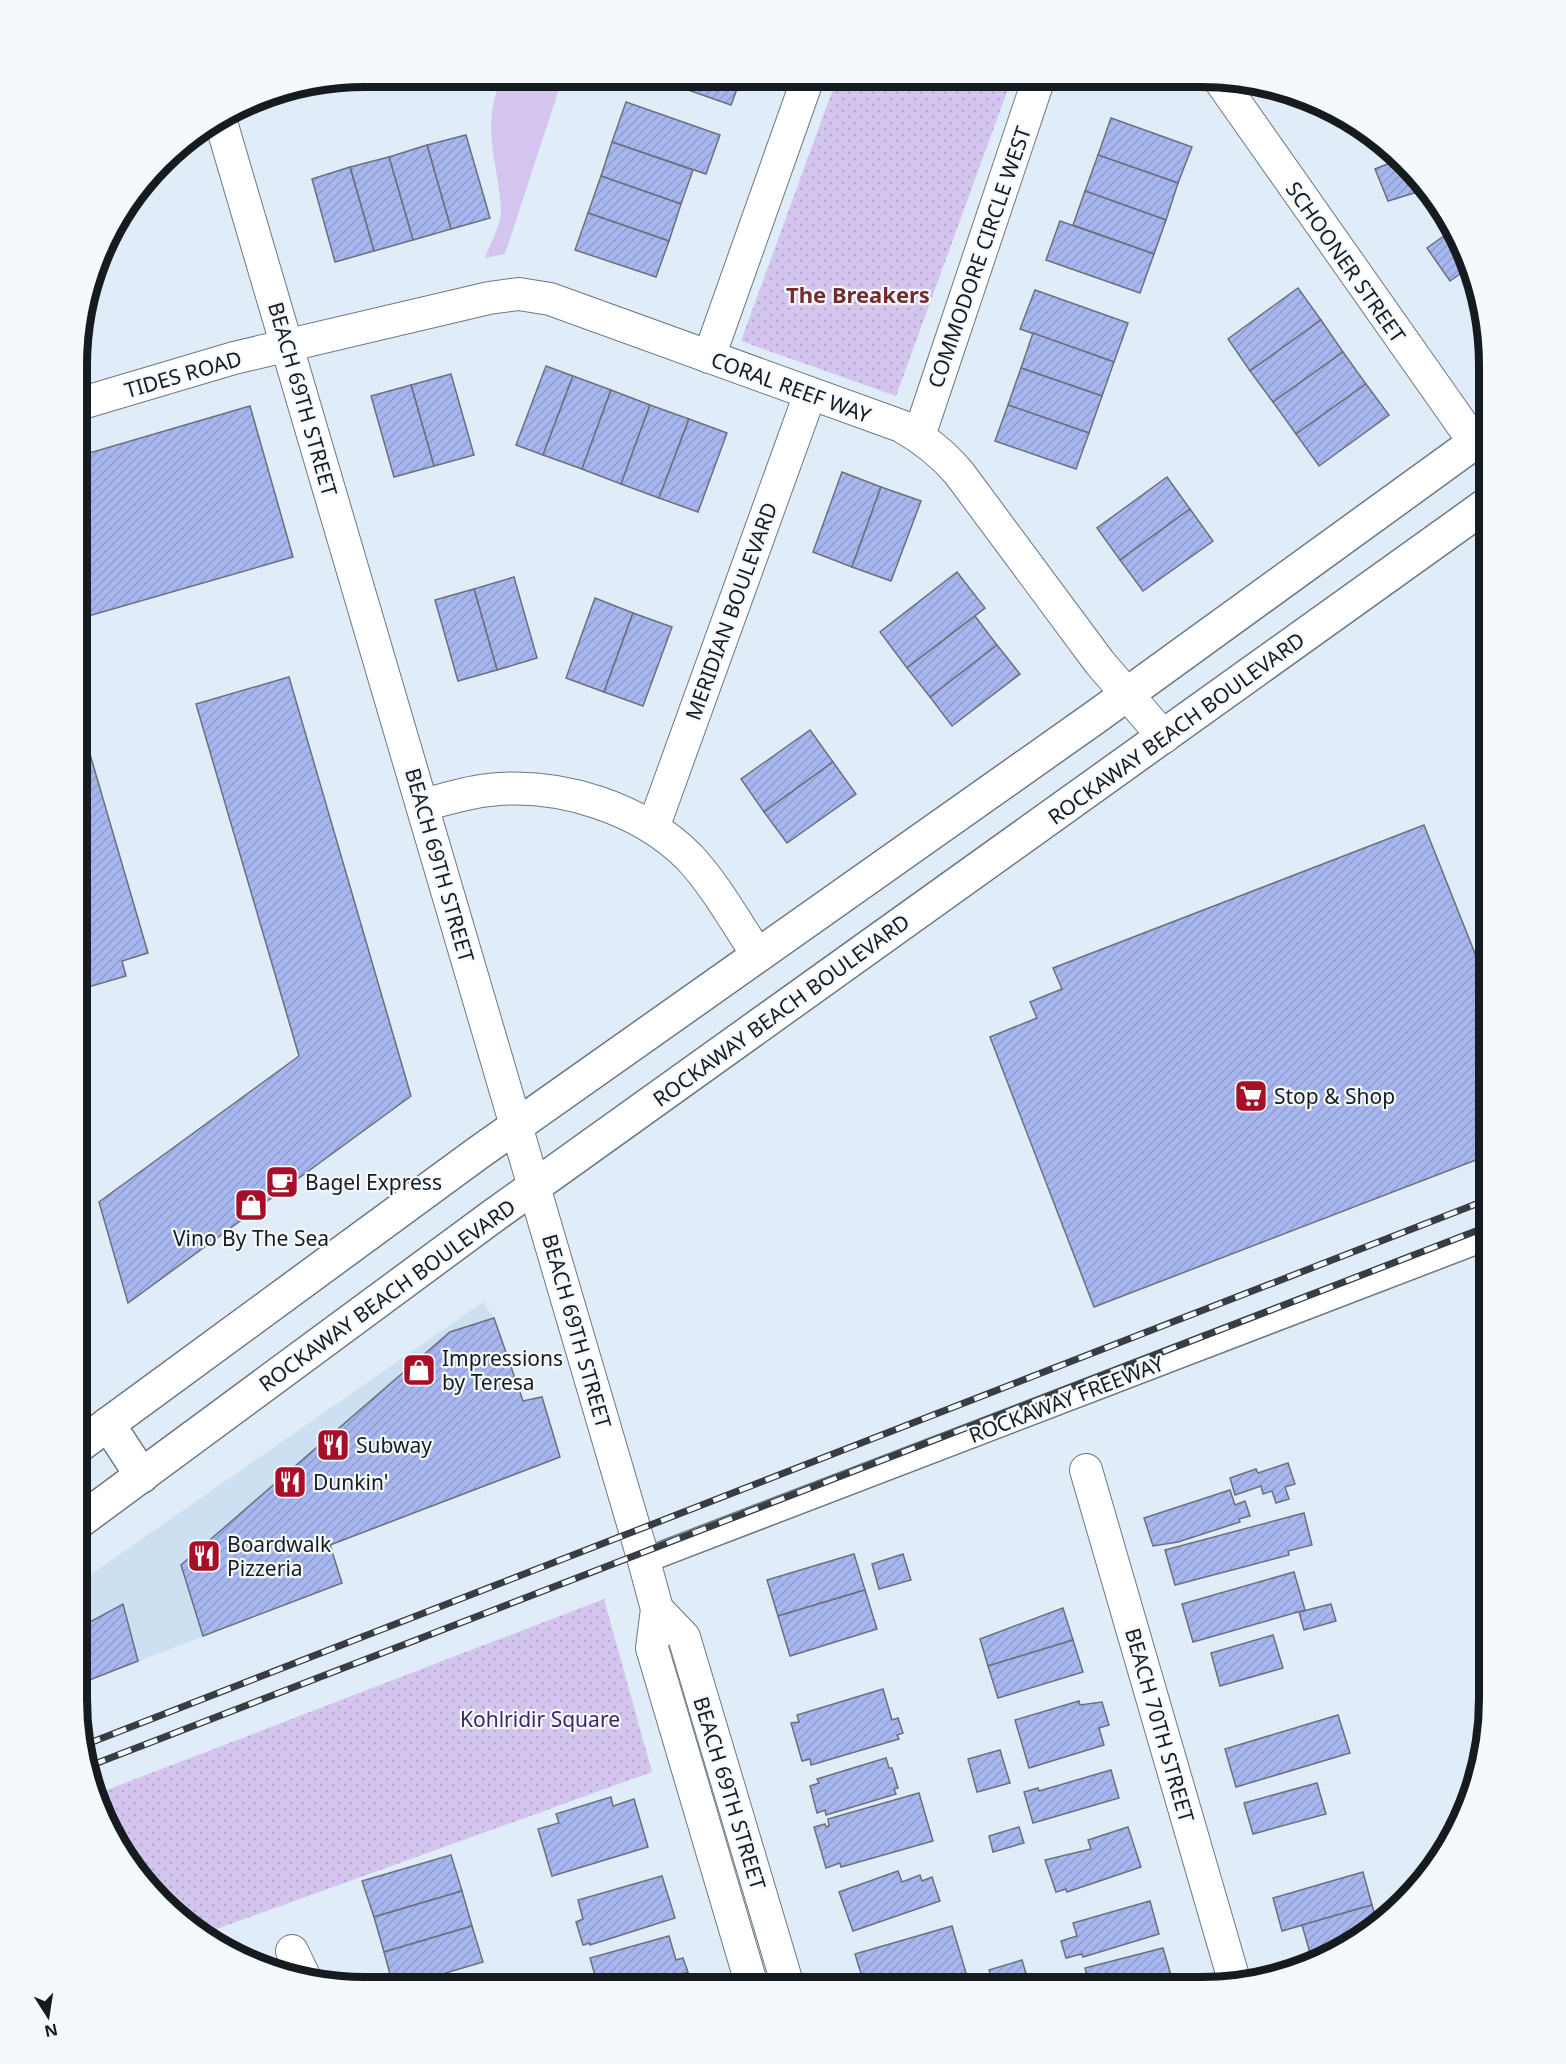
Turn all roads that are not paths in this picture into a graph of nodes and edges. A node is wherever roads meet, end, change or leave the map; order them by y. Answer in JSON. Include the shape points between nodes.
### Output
{"nodes":[{"id":1,"x":805,"y":87,"type":"edge"},
{"id":2,"x":1036,"y":87,"type":"edge"},
{"id":3,"x":1226,"y":88,"type":"edge"},
{"id":4,"x":222,"y":126,"type":"edge"},
{"id":5,"x":287,"y":346,"type":"junction"},
{"id":6,"x":709,"y":357,"type":"junction"},
{"id":7,"x":810,"y":394,"type":"junction"},
{"id":8,"x":87,"y":402,"type":"edge"},
{"id":9,"x":1479,"y":433,"type":"edge"},
{"id":10,"x":919,"y":435,"type":"junction"},
{"id":11,"x":1479,"y":439,"type":"edge"},
{"id":12,"x":1479,"y":511,"type":"edge"},
{"id":13,"x":1127,"y":694,"type":"junction"},
{"id":14,"x":1164,"y":737,"type":"junction"},
{"id":15,"x":423,"y":805,"type":"junction"},
{"id":16,"x":653,"y":828,"type":"junction"},
{"id":17,"x":758,"y":955,"type":"junction"},
{"id":18,"x":517,"y":1125,"type":"junction"},
{"id":19,"x":535,"y":1187,"type":"junction"},
{"id":20,"x":1479,"y":1241,"type":"edge"},
{"id":21,"x":108,"y":1424,"type":"junction"},
{"id":22,"x":87,"y":1440,"type":"edge"},
{"id":23,"x":1086,"y":1470,"type":"dead end"},
{"id":24,"x":142,"y":1476,"type":"junction"},
{"id":25,"x":87,"y":1516,"type":"edge"},
{"id":26,"x":644,"y":1561,"type":"junction"},
{"id":27,"x":657,"y":1609,"type":"junction"},
{"id":28,"x":294,"y":1968,"type":"edge"},
{"id":29,"x":301,"y":1970,"type":"edge"},
{"id":30,"x":1233,"y":1975,"type":"edge"},
{"id":31,"x":749,"y":1977,"type":"edge"},
{"id":32,"x":785,"y":1977,"type":"edge"}],
"edges":[{"from":1,"to":6,"type":"street"},
{"from":2,"to":10,"type":"street","name":"COMMODORE CIRCLE WEST"},
{"from":3,"to":9,"type":"street","name":"SCHOONER STREET"},
{"from":4,"to":5,"type":"street","name":"BEACH 69TH STREET"},
{"from":5,"to":6,"type":"street","name":"CORAL REEF WAY","via":[[519,294],[563,303]]},
{"from":5,"to":8,"type":"street","name":"TIDES ROAD"},
{"from":5,"to":15,"type":"street","name":"BEACH 69TH STREET"},
{"from":6,"to":7,"type":"street","name":"CORAL REEF WAY"},
{"from":7,"to":10,"type":"street","name":"CORAL REEF WAY"},
{"from":7,"to":16,"type":"street","name":"MERIDIAN BOULEVARD"},
{"from":10,"to":13,"type":"street","name":"CORAL REEF WAY","via":[[959,473]]},
{"from":11,"to":13,"type":"main road"},
{"from":12,"to":14,"type":"main road","name":"ROCKAWAY BEACH BOULEVARD"},
{"from":13,"to":14,"type":"street","name":"CORAL REEF WAY"},
{"from":13,"to":17,"type":"main road"},
{"from":14,"to":19,"type":"main road","name":"ROCKAWAY BEACH BOULEVARD"},
{"from":15,"to":16,"type":"street","via":[[490,790],[539,790],[585,799]]},
{"from":15,"to":18,"type":"street","name":"BEACH 69TH STREET"},
{"from":16,"to":17,"type":"street","via":[[692,861]]},
{"from":17,"to":18,"type":"main road"},
{"from":18,"to":19,"type":"street","name":"BEACH 69TH STREET"},
{"from":18,"to":21,"type":"main road"},
{"from":19,"to":24,"type":"main road","name":"ROCKAWAY BEACH BOULEVARD"},
{"from":19,"to":26,"type":"street","name":"BEACH 69TH STREET"},
{"from":20,"to":26,"type":"street","name":"ROCKAWAY FREEWAY"},
{"from":21,"to":22,"type":"main road"},
{"from":21,"to":24,"type":"main road"},
{"from":23,"to":30,"type":"street","name":"BEACH 70TH STREET"},
{"from":24,"to":25,"type":"main road","name":"ROCKAWAY BEACH BOULEVARD"},
{"from":26,"to":27,"type":"street","name":"BEACH 69TH STREET"},
{"from":27,"to":31,"type":"street","name":"BEACH 69TH STREET","via":[[652,1648]]},
{"from":27,"to":32,"type":"street","name":"BEACH 69TH STREET","via":[[684,1637]]},
{"from":28,"to":29,"type":"street","via":[[292,1950]]}]}
